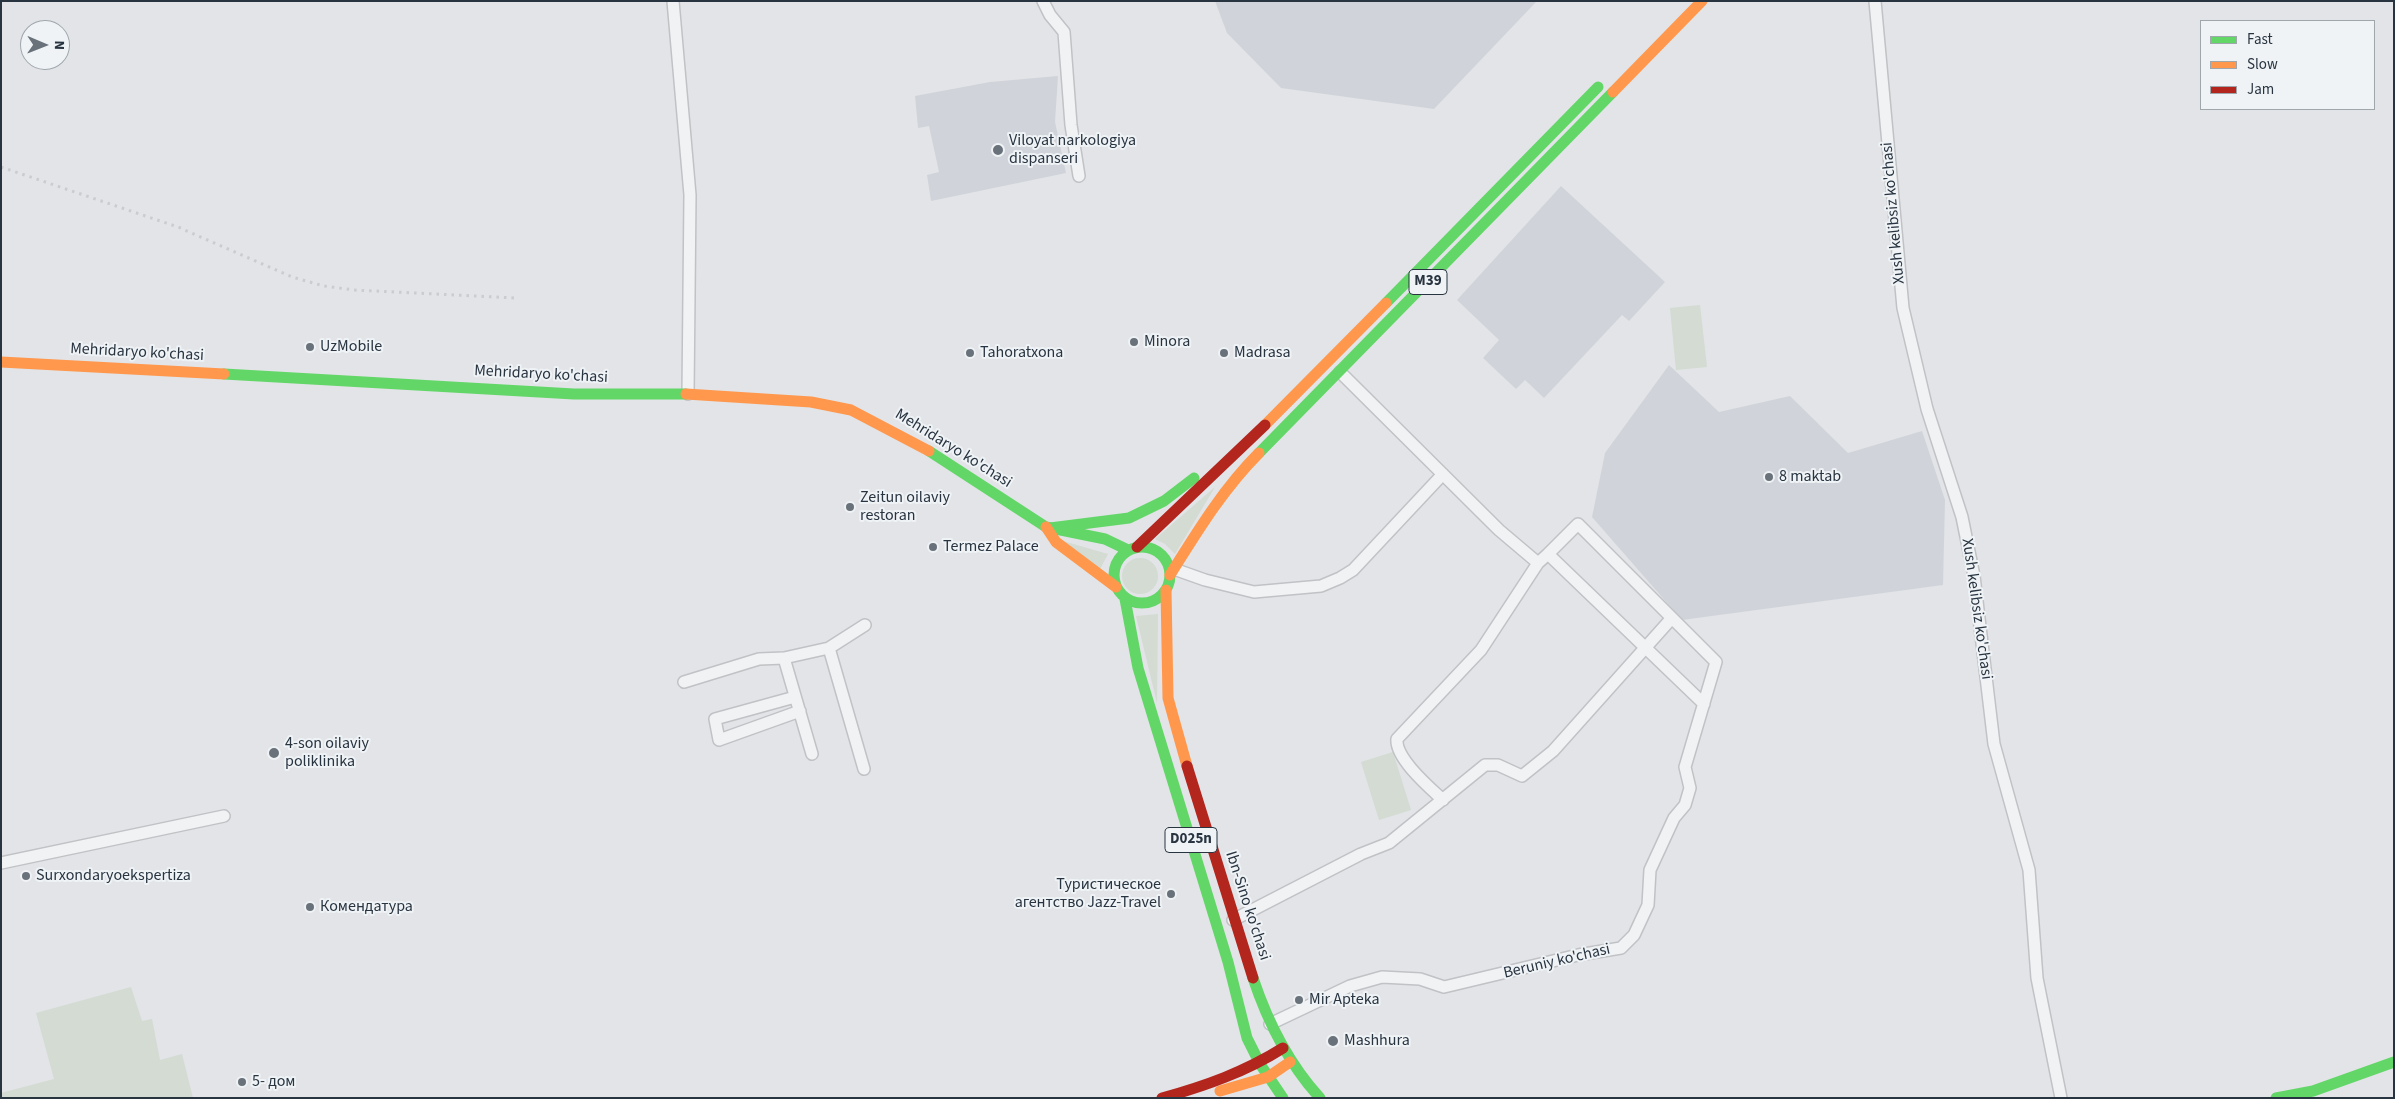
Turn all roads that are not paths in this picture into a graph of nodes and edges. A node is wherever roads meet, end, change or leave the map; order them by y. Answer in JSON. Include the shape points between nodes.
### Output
{"nodes":[{"id":1,"x":673,"y":1,"type":"edge"},
{"id":2,"x":1043,"y":1,"type":"edge"},
{"id":3,"x":1702,"y":1,"type":"edge"},
{"id":4,"x":1875,"y":1,"type":"edge"},
{"id":5,"x":1608,"y":77,"type":"dead end"},
{"id":6,"x":1079,"y":176,"type":"dead end"},
{"id":7,"x":1,"y":362,"type":"edge"},
{"id":8,"x":1340,"y":372,"type":"junction"},
{"id":9,"x":688,"y":394,"type":"junction"},
{"id":10,"x":1228,"y":458,"type":"junction"},
{"id":11,"x":1443,"y":474,"type":"junction"},
{"id":12,"x":1048,"y":528,"type":"junction"},
{"id":13,"x":1133,"y":548,"type":"junction"},
{"id":14,"x":1548,"y":554,"type":"junction"},
{"id":15,"x":1538,"y":563,"type":"junction"},
{"id":16,"x":1172,"y":572,"type":"junction"},
{"id":17,"x":1116,"y":587,"type":"junction"},
{"id":18,"x":1166,"y":590,"type":"junction"},
{"id":19,"x":1125,"y":599,"type":"junction"},
{"id":20,"x":1671,"y":619,"type":"junction"},
{"id":21,"x":865,"y":626,"type":"dead end"},
{"id":22,"x":829,"y":648,"type":"junction"},
{"id":23,"x":1645,"y":648,"type":"junction"},
{"id":24,"x":784,"y":658,"type":"junction"},
{"id":25,"x":684,"y":682,"type":"dead end"},
{"id":26,"x":795,"y":696,"type":"junction"},
{"id":27,"x":1704,"y":704,"type":"junction"},
{"id":28,"x":800,"y":711,"type":"junction"},
{"id":29,"x":812,"y":754,"type":"dead end"},
{"id":30,"x":864,"y":769,"type":"dead end"},
{"id":31,"x":1443,"y":800,"type":"junction"},
{"id":32,"x":224,"y":816,"type":"dead end"},
{"id":33,"x":1,"y":863,"type":"edge"},
{"id":34,"x":1233,"y":920,"type":"junction"},
{"id":35,"x":1270,"y":1024,"type":"junction"},
{"id":36,"x":1283,"y":1048,"type":"junction"},
{"id":37,"x":1290,"y":1062,"type":"junction"},
{"id":38,"x":2394,"y":1062,"type":"edge"},
{"id":39,"x":1260,"y":1064,"type":"junction"},
{"id":40,"x":1268,"y":1078,"type":"junction"},
{"id":41,"x":2314,"y":1094,"type":"edge"},
{"id":42,"x":1162,"y":1098,"type":"edge"},
{"id":43,"x":1197,"y":1098,"type":"edge"},
{"id":44,"x":1283,"y":1098,"type":"edge"},
{"id":45,"x":1320,"y":1098,"type":"edge"},
{"id":46,"x":2062,"y":1098,"type":"edge"},
{"id":47,"x":2276,"y":1098,"type":"edge"}],
"edges":[{"from":1,"to":9,"type":"street","via":[[690,195]]},
{"from":2,"to":6,"type":"street","via":[[1064,32],[1071,125]]},
{"from":3,"to":8,"type":"main road","number":"M39"},
{"from":4,"to":46,"type":"street","name":"Xush kelibsiz ko'chasi","via":[[1903,308],[1927,409],[1962,517],[1974,576],[1994,744],[2029,870],[2037,978]]},
{"from":5,"to":10,"type":"main road","number":"M39","via":[[1296,395]]},
{"from":7,"to":9,"type":"main road","name":"Мehridaryo ko'chasi","via":[[574,394]]},
{"from":8,"to":11,"type":"street"},
{"from":8,"to":16,"type":"main road","number":"M39","via":[[1236,476]]},
{"from":9,"to":12,"type":"main road","name":"Мehridaryo ko'chasi","via":[[811,402],[852,410],[937,455]]},
{"from":10,"to":12,"type":"main road","via":[[1207,468],[1164,501],[1129,518]]},
{"from":10,"to":13,"type":"main road","number":"M39"},
{"from":11,"to":15,"type":"street","via":[[1499,530]]},
{"from":11,"to":16,"type":"street","via":[[1353,570],[1321,586],[1254,592]]},
{"from":12,"to":13,"type":"main road"},
{"from":12,"to":17,"type":"main road","via":[[1056,542]]},
{"from":13,"to":16,"type":"main road","via":[[1150,548],[1160,554]]},
{"from":13,"to":17,"type":"main road","via":[[1120,556],[1115,566],[1113,577]]},
{"from":14,"to":15,"type":"street"},
{"from":14,"to":20,"type":"street","name":"Beruniy ko'chasi","via":[[1578,524]]},
{"from":14,"to":23,"type":"street"},
{"from":15,"to":31,"type":"street","via":[[1482,650],[1397,739],[1396,745],[1416,774]]},
{"from":16,"to":18,"type":"main road"},
{"from":17,"to":19,"type":"main road"},
{"from":18,"to":19,"type":"main road","via":[[1158,599],[1148,603],[1136,604]]},
{"from":18,"to":34,"type":"main road","name":"Ibn-Sino ko'chasi","number":"D025n","via":[[1168,698]]},
{"from":19,"to":39,"type":"main road","name":"Ibn-Sino ko'chasi","number":"D025n","via":[[1138,668],[1228,962],[1247,1038]]},
{"from":20,"to":23,"type":"street"},
{"from":20,"to":27,"type":"street","name":"Beruniy ko'chasi","via":[[1716,662]]},
{"from":21,"to":22,"type":"street"},
{"from":22,"to":24,"type":"street"},
{"from":22,"to":30,"type":"street"},
{"from":23,"to":27,"type":"street"},
{"from":23,"to":31,"type":"street","via":[[1553,751],[1522,776],[1498,765],[1485,765]]},
{"from":24,"to":25,"type":"street","via":[[759,659]]},
{"from":24,"to":26,"type":"street"},
{"from":26,"to":28,"type":"street"},
{"from":26,"to":28,"type":"street","via":[[715,719],[719,740]]},
{"from":27,"to":35,"type":"street","name":"Beruniy ko'chasi","via":[[1685,767],[1690,788],[1685,805],[1674,818],[1650,870],[1648,905],[1634,935],[1621,948],[1444,987],[1420,978],[1382,977],[1350,986]]},
{"from":28,"to":29,"type":"street"},
{"from":31,"to":34,"type":"street","via":[[1389,843],[1361,854]]},
{"from":32,"to":33,"type":"street"},
{"from":34,"to":35,"type":"main road","name":"Ibn-Sino ko'chasi","number":"D025n"},
{"from":35,"to":36,"type":"main road","name":"Ibn-Sino ko'chasi","number":"D025n"},
{"from":36,"to":37,"type":"main road","name":"Ibn-Sino ko'chasi","number":"D025n"},
{"from":36,"to":39,"type":"main road"},
{"from":37,"to":40,"type":"main road"},
{"from":37,"to":45,"type":"main road","name":"Ibn-Sino ko'chasi"},
{"from":38,"to":41,"type":"main road"},
{"from":39,"to":40,"type":"main road","name":"Ibn-Sino ko'chasi","number":"D025n"},
{"from":39,"to":42,"type":"main road","via":[[1220,1082]]},
{"from":40,"to":43,"type":"main road"},
{"from":40,"to":44,"type":"main road","name":"Ibn-Sino ko'chasi"},
{"from":41,"to":47,"type":"main road"}]}
